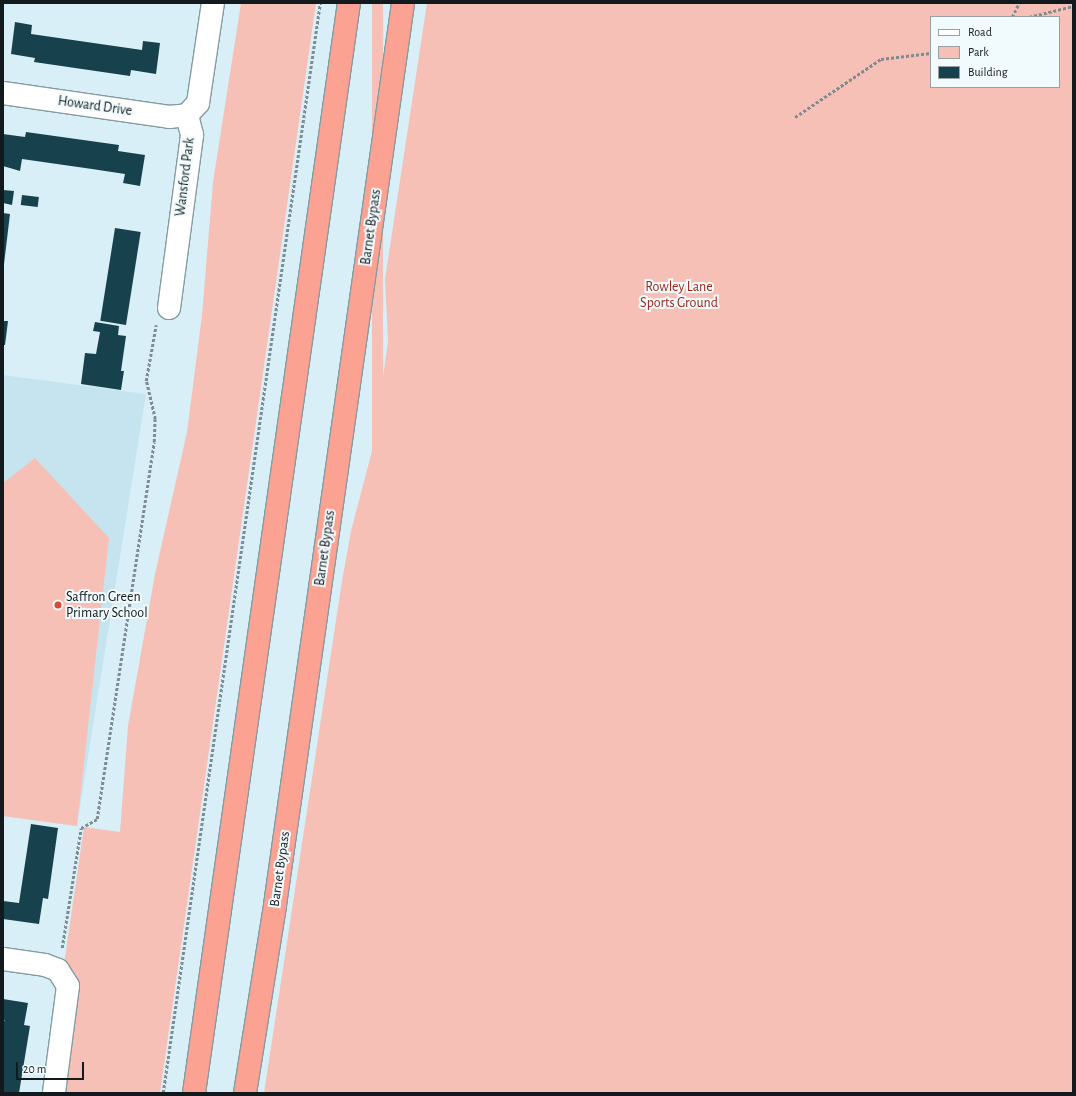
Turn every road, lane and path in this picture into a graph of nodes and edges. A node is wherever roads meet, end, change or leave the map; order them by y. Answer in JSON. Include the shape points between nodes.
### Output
{"nodes":[{"id":1,"x":213,"y":3,"type":"edge"},
{"id":2,"x":320,"y":3,"type":"edge"},
{"id":3,"x":350,"y":3,"type":"edge"},
{"id":4,"x":403,"y":3,"type":"edge"},
{"id":5,"x":1019,"y":3,"type":"edge"},
{"id":6,"x":1073,"y":6,"type":"edge"},
{"id":7,"x":1012,"y":16,"type":"edge"},
{"id":8,"x":1033,"y":16,"type":"edge"},
{"id":9,"x":930,"y":52,"type":"edge"},
{"id":10,"x":3,"y":93,"type":"edge"},
{"id":11,"x":186,"y":115,"type":"junction"},
{"id":12,"x":795,"y":117,"type":"dead end"},
{"id":13,"x":169,"y":308,"type":"joint"},
{"id":14,"x":3,"y":959,"type":"edge"},
{"id":15,"x":58,"y":970,"type":"junction"},
{"id":16,"x":54,"y":1093,"type":"edge"},
{"id":17,"x":163,"y":1093,"type":"edge"},
{"id":18,"x":194,"y":1093,"type":"edge"},
{"id":19,"x":245,"y":1093,"type":"edge"}],
"edges":[{"from":1,"to":11,"type":"street","via":[[198,103]]},
{"from":2,"to":17,"type":"path"},
{"from":3,"to":18,"type":"highway"},
{"from":4,"to":19,"type":"highway","name":"Barnet Bypass","via":[[277,889]]},
{"from":5,"to":7,"type":"path"},
{"from":6,"to":8,"type":"path"},
{"from":9,"to":12,"type":"path","via":[[881,59]]},
{"from":10,"to":11,"type":"street","name":"Howard Drive","via":[[169,117]]},
{"from":11,"to":13,"type":"street","name":"Wansford Park","via":[[192,135]]},
{"from":13,"to":15,"type":"path","via":[[158,313],[146,381],[155,419],[154,442],[97,819],[81,828]]},
{"from":14,"to":15,"type":"street","via":[[45,965]]},
{"from":15,"to":16,"type":"street","via":[[66,982],[69,998]]}]}
